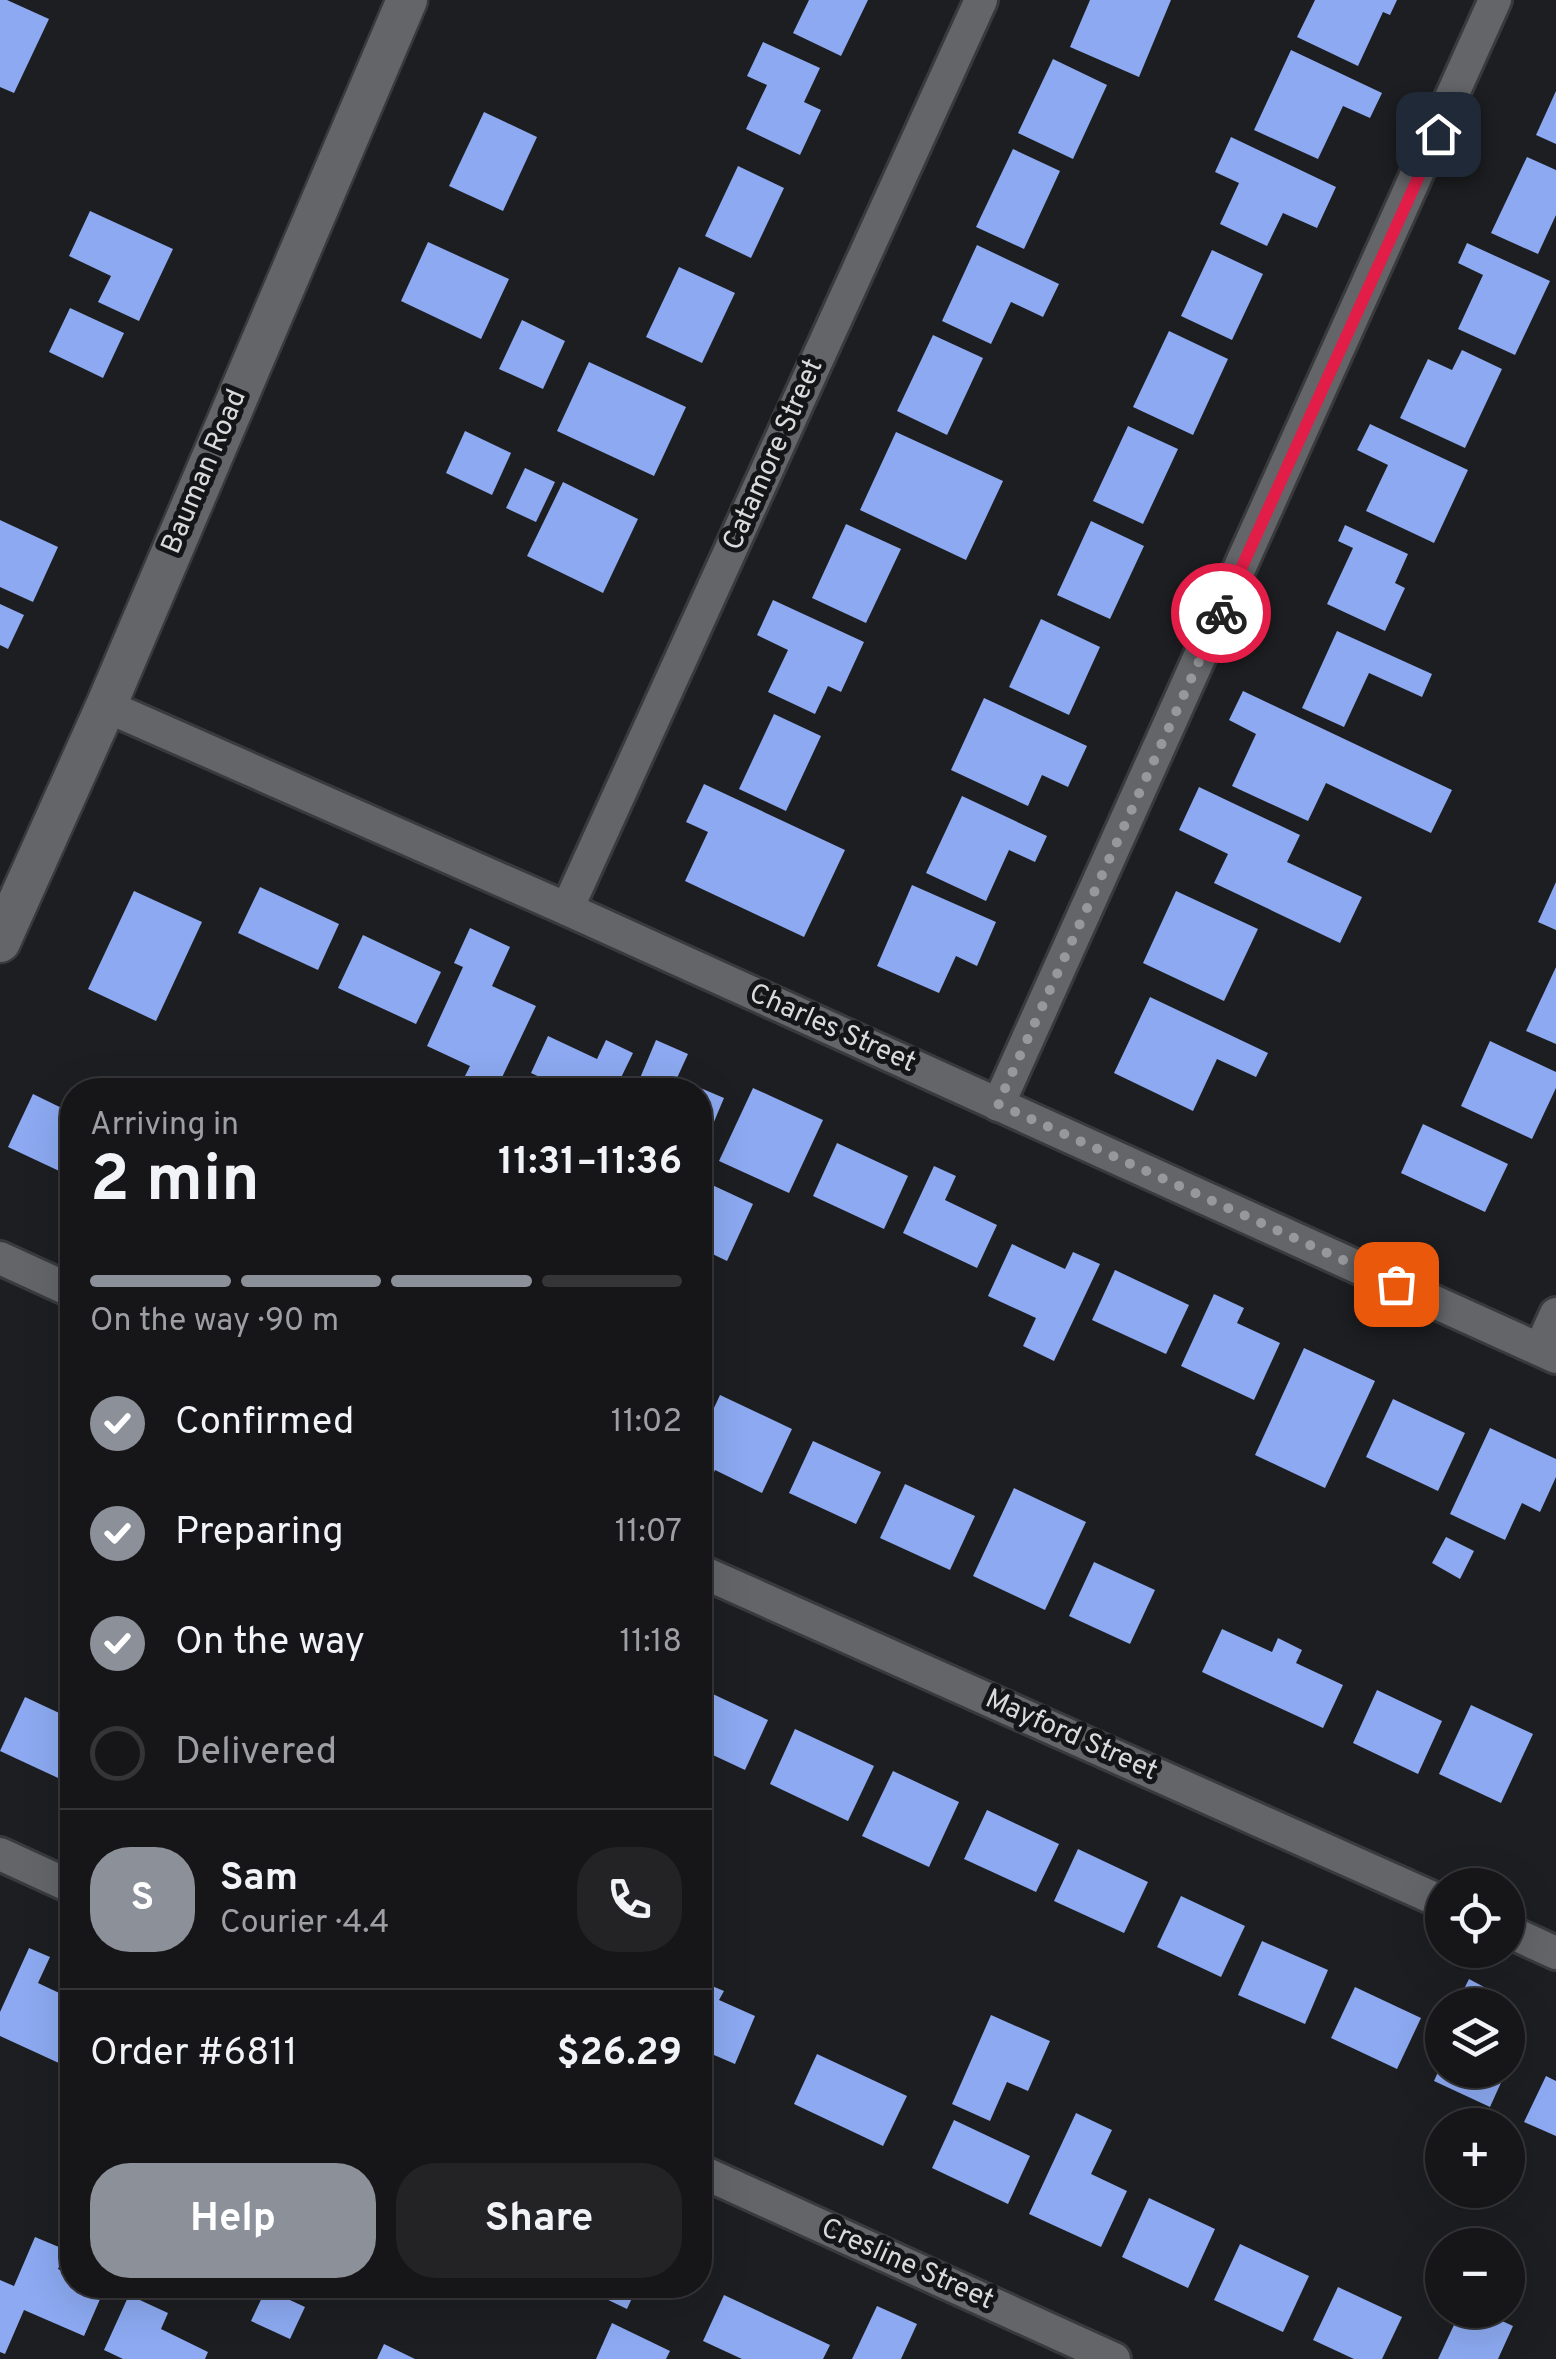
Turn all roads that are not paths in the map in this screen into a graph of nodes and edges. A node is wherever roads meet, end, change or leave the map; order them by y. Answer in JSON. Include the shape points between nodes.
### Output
{"nodes":[{"id":1,"x":407,"y":0,"type":"edge"},
{"id":2,"x":981,"y":0,"type":"edge"},
{"id":3,"x":1496,"y":0,"type":"edge"},
{"id":4,"x":106,"y":706,"type":"junction"},
{"id":5,"x":567,"y":909,"type":"junction"},
{"id":6,"x":0,"y":942,"type":"edge"},
{"id":7,"x":998,"y":1104,"type":"junction"},
{"id":8,"x":0,"y":1258,"type":"edge"},
{"id":9,"x":60,"y":1285,"type":"edge"},
{"id":10,"x":1556,"y":1314,"type":"edge"},
{"id":11,"x":1548,"y":1353,"type":"edge"},
{"id":12,"x":712,"y":1576,"type":"edge"},
{"id":13,"x":0,"y":1854,"type":"edge"},
{"id":14,"x":60,"y":1882,"type":"edge"},
{"id":15,"x":1425,"y":1894,"type":"edge"},
{"id":16,"x":1525,"y":1939,"type":"edge"},
{"id":17,"x":1556,"y":1953,"type":"edge"},
{"id":18,"x":712,"y":2176,"type":"edge"},
{"id":19,"x":1114,"y":2359,"type":"edge"}],
"edges":[{"from":1,"to":4,"type":"street","name":"Bauman Road"},
{"from":2,"to":5,"type":"street","name":"Catamore Street"},
{"from":3,"to":7,"type":"street"},
{"from":4,"to":5,"type":"street","name":"Charles Street"},
{"from":4,"to":6,"type":"street","name":"Bauman Road"},
{"from":5,"to":7,"type":"street","name":"Charles Street"},
{"from":7,"to":11,"type":"street","name":"Charles Street"},
{"from":8,"to":9,"type":"street"},
{"from":10,"to":11,"type":"street"},
{"from":12,"to":15,"type":"street","name":"Mayford Street"},
{"from":13,"to":14,"type":"street"},
{"from":16,"to":17,"type":"street"},
{"from":18,"to":19,"type":"street","name":"Cresline Street"}]}
